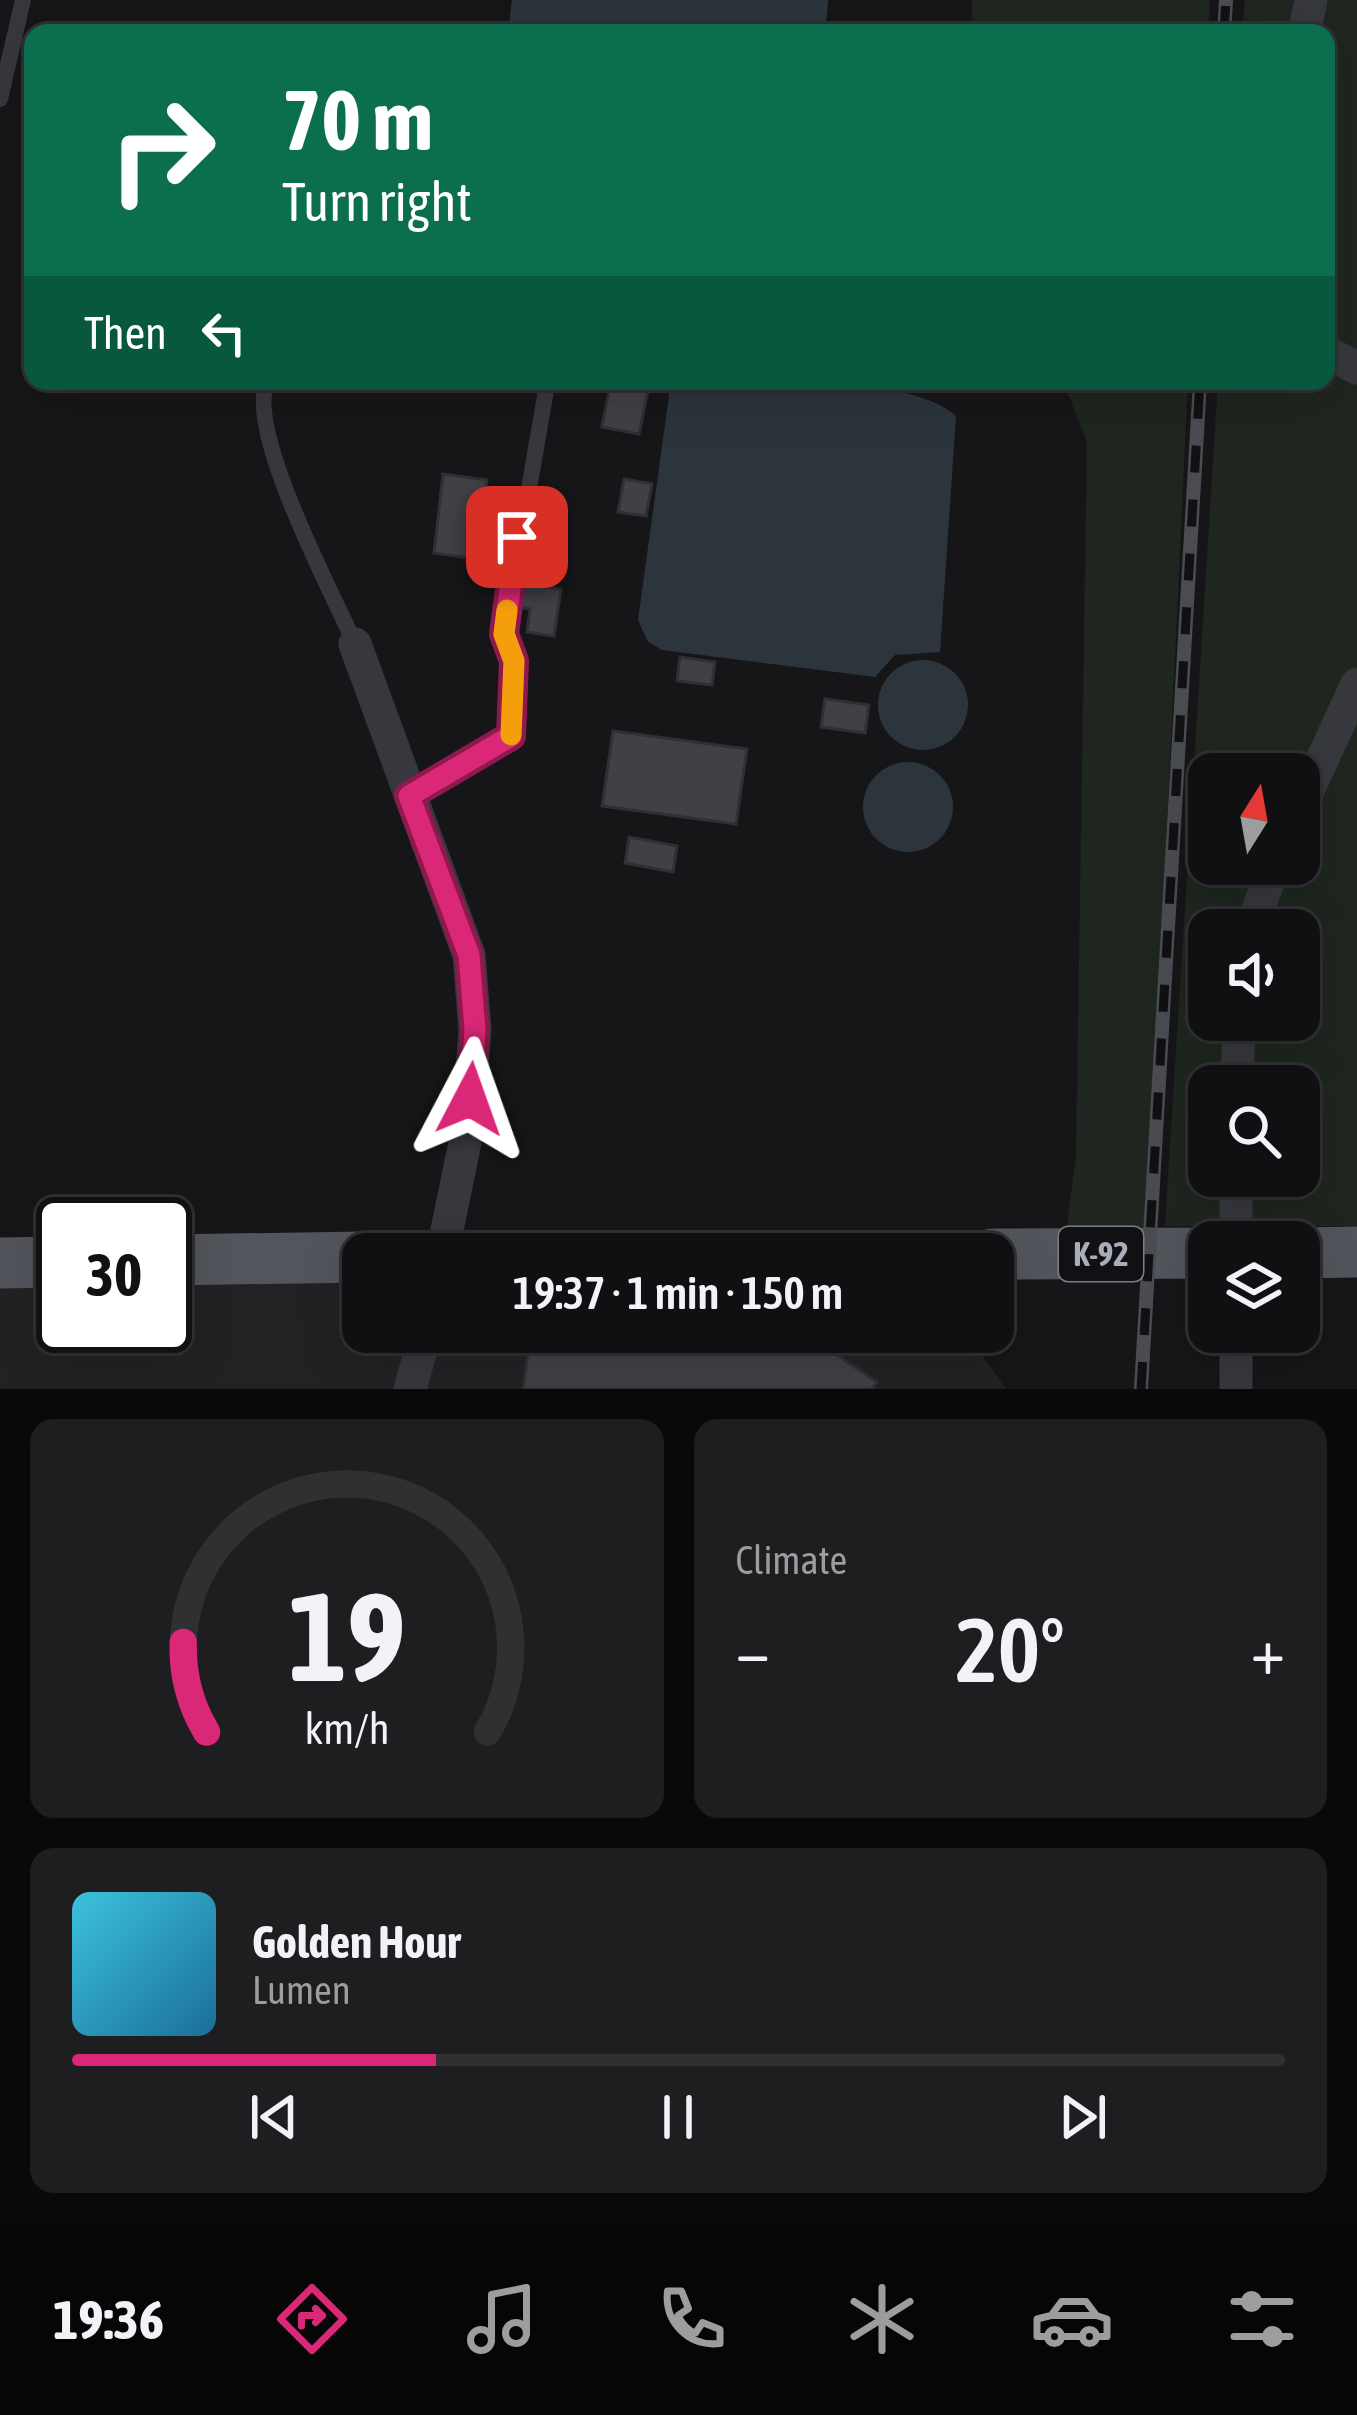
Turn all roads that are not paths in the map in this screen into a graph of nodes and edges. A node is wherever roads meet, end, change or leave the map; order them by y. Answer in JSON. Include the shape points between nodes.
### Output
{"nodes":[{"id":1,"x":22,"y":0,"type":"edge"},
{"id":2,"x":0,"y":98,"type":"edge"},
{"id":3,"x":266,"y":390,"type":"edge"},
{"id":4,"x":546,"y":390,"type":"edge"},
{"id":5,"x":355,"y":644,"type":"joint"},
{"id":6,"x":1357,"y":684,"type":"edge"},
{"id":7,"x":1320,"y":764,"type":"edge"},
{"id":8,"x":409,"y":796,"type":"junction"},
{"id":9,"x":446,"y":1233,"type":"edge"},
{"id":10,"x":1320,"y":1252,"type":"edge"},
{"id":11,"x":1357,"y":1252,"type":"edge"},
{"id":12,"x":1188,"y":1253,"type":"edge"},
{"id":13,"x":1014,"y":1254,"type":"edge"},
{"id":14,"x":342,"y":1257,"type":"edge"},
{"id":15,"x":192,"y":1260,"type":"edge"},
{"id":16,"x":36,"y":1262,"type":"edge"},
{"id":17,"x":0,"y":1263,"type":"edge"},
{"id":18,"x":420,"y":1353,"type":"edge"},
{"id":19,"x":1236,"y":1353,"type":"edge"},
{"id":20,"x":410,"y":1389,"type":"edge"},
{"id":21,"x":1236,"y":1389,"type":"edge"}],
"edges":[{"from":1,"to":2,"type":"lane"},
{"from":3,"to":5,"type":"lane","via":[[262,413],[281,475]]},
{"from":4,"to":8,"type":"lane","via":[[504,634],[514,661],[511,736]]},
{"from":5,"to":8,"type":"street"},
{"from":6,"to":7,"type":"street"},
{"from":8,"to":9,"type":"street","via":[[469,955],[475,1030],[467,1133]]},
{"from":10,"to":11,"type":"main road"},
{"from":12,"to":13,"type":"main road","number":"K-92"},
{"from":14,"to":15,"type":"main road"},
{"from":16,"to":17,"type":"main road"},
{"from":18,"to":20,"type":"street"},
{"from":19,"to":21,"type":"street"}]}
